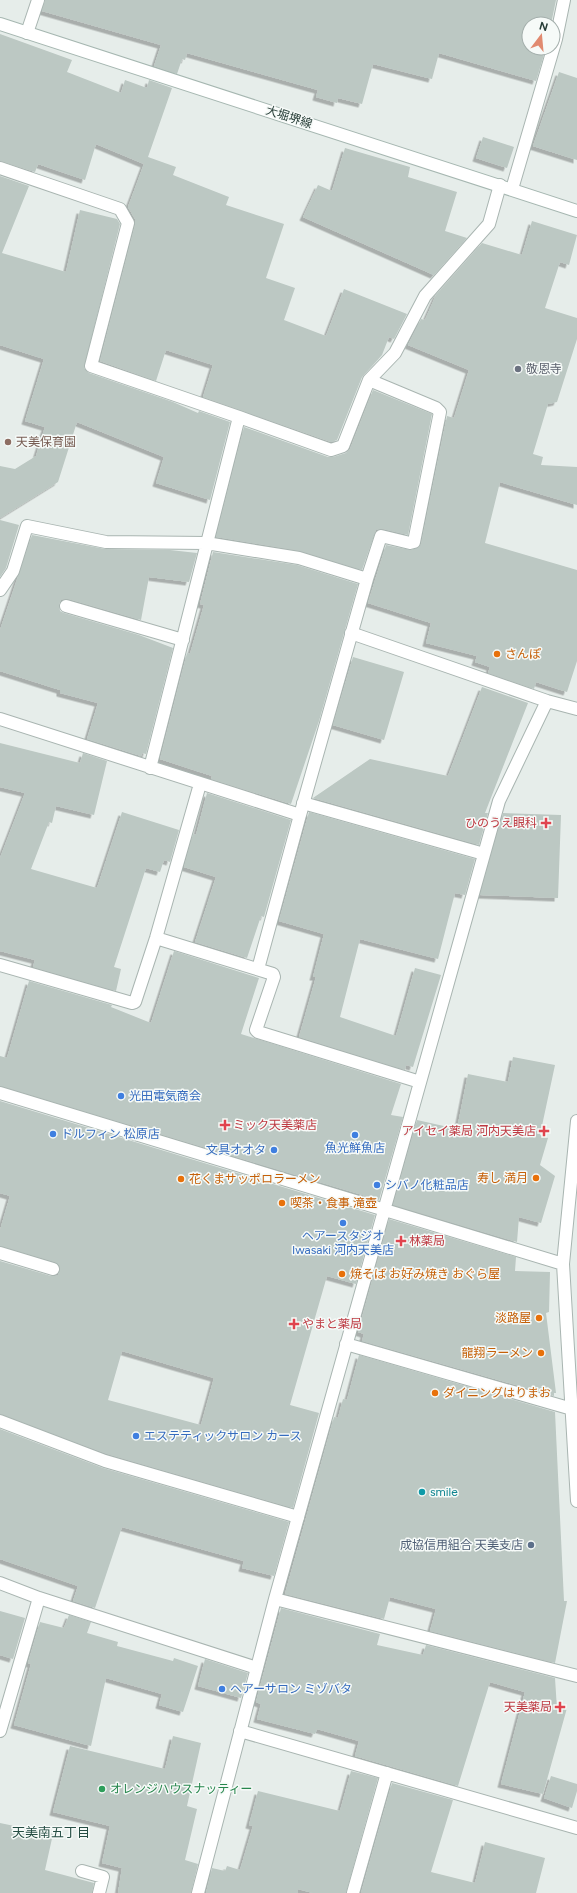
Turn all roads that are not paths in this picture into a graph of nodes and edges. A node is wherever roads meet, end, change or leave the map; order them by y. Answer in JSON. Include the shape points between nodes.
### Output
{"nodes":[{"id":1,"x":38,"y":0,"type":"edge"},
{"id":2,"x":564,"y":0,"type":"edge"},
{"id":3,"x":0,"y":24,"type":"edge"},
{"id":4,"x":27,"y":33,"type":"junction"},
{"id":5,"x":0,"y":168,"type":"edge"},
{"id":6,"x":500,"y":185,"type":"junction"},
{"id":7,"x":512,"y":189,"type":"junction"},
{"id":8,"x":577,"y":211,"type":"edge"},
{"id":9,"x":369,"y":380,"type":"junction"},
{"id":10,"x":239,"y":417,"type":"junction"},
{"id":11,"x":206,"y":543,"type":"junction"},
{"id":12,"x":367,"y":579,"type":"junction"},
{"id":13,"x":0,"y":590,"type":"edge"},
{"id":14,"x":66,"y":606,"type":"dead end"},
{"id":15,"x":351,"y":634,"type":"junction"},
{"id":16,"x":183,"y":640,"type":"junction"},
{"id":17,"x":547,"y":701,"type":"junction"},
{"id":18,"x":577,"y":709,"type":"edge"},
{"id":19,"x":0,"y":719,"type":"edge"},
{"id":20,"x":150,"y":768,"type":"junction"},
{"id":21,"x":200,"y":784,"type":"junction"},
{"id":22,"x":303,"y":804,"type":"junction"},
{"id":23,"x":300,"y":815,"type":"junction"},
{"id":24,"x":484,"y":854,"type":"junction"},
{"id":25,"x":156,"y":938,"type":"junction"},
{"id":26,"x":0,"y":965,"type":"edge"},
{"id":27,"x":258,"y":969,"type":"junction"},
{"id":28,"x":420,"y":1082,"type":"junction"},
{"id":29,"x":0,"y":1093,"type":"edge"},
{"id":30,"x":577,"y":1121,"type":"edge"},
{"id":31,"x":384,"y":1210,"type":"junction"},
{"id":32,"x":0,"y":1253,"type":"edge"},
{"id":33,"x":563,"y":1264,"type":"junction"},
{"id":34,"x":53,"y":1269,"type":"dead end"},
{"id":35,"x":346,"y":1344,"type":"junction"},
{"id":36,"x":572,"y":1409,"type":"junction"},
{"id":37,"x":0,"y":1421,"type":"edge"},
{"id":38,"x":577,"y":1501,"type":"edge"},
{"id":39,"x":298,"y":1517,"type":"junction"},
{"id":40,"x":0,"y":1583,"type":"edge"},
{"id":41,"x":39,"y":1598,"type":"junction"},
{"id":42,"x":275,"y":1599,"type":"junction"},
{"id":43,"x":257,"y":1668,"type":"junction"},
{"id":44,"x":577,"y":1676,"type":"edge"},
{"id":45,"x":0,"y":1731,"type":"edge"},
{"id":46,"x":240,"y":1731,"type":"junction"},
{"id":47,"x":387,"y":1773,"type":"junction"},
{"id":48,"x":577,"y":1828,"type":"edge"},
{"id":49,"x":82,"y":1871,"type":"dead end"},
{"id":50,"x":99,"y":1893,"type":"edge"},
{"id":51,"x":198,"y":1893,"type":"edge"},
{"id":52,"x":353,"y":1893,"type":"edge"}],
"edges":[{"from":1,"to":4,"type":"street"},
{"from":2,"to":7,"type":"street","via":[[556,39]]},
{"from":3,"to":4,"type":"street","name":"大堀堺線"},
{"from":4,"to":6,"type":"street","name":"大堀堺線"},
{"from":5,"to":10,"type":"street","via":[[120,210],[128,223],[91,366]]},
{"from":6,"to":7,"type":"street","name":"大堀堺線"},
{"from":6,"to":9,"type":"street","via":[[489,224],[425,296],[395,353]]},
{"from":7,"to":8,"type":"street","name":"大堀堺線"},
{"from":9,"to":10,"type":"street","via":[[343,446],[331,450]]},
{"from":9,"to":12,"type":"street","via":[[436,408],[440,412],[414,542],[381,536]]},
{"from":10,"to":11,"type":"street"},
{"from":11,"to":12,"type":"street","via":[[299,558]]},
{"from":11,"to":13,"type":"street","via":[[106,542],[27,526],[13,571]]},
{"from":11,"to":16,"type":"street"},
{"from":12,"to":15,"type":"street"},
{"from":14,"to":16,"type":"street"},
{"from":15,"to":17,"type":"street"},
{"from":15,"to":22,"type":"street"},
{"from":16,"to":20,"type":"street"},
{"from":17,"to":18,"type":"street"},
{"from":17,"to":24,"type":"street","via":[[499,801]]},
{"from":19,"to":20,"type":"street"},
{"from":20,"to":21,"type":"street"},
{"from":21,"to":23,"type":"street"},
{"from":21,"to":25,"type":"street"},
{"from":22,"to":23,"type":"street"},
{"from":22,"to":24,"type":"street"},
{"from":23,"to":27,"type":"street"},
{"from":24,"to":28,"type":"street"},
{"from":25,"to":26,"type":"street","via":[[136,999],[132,1002]]},
{"from":25,"to":27,"type":"street"},
{"from":27,"to":28,"type":"street","via":[[273,974],[274,977],[256,1030],[258,1032]]},
{"from":28,"to":31,"type":"street"},
{"from":29,"to":31,"type":"street"},
{"from":30,"to":33,"type":"street"},
{"from":31,"to":33,"type":"street"},
{"from":31,"to":35,"type":"street"},
{"from":32,"to":34,"type":"street"},
{"from":33,"to":36,"type":"street"},
{"from":35,"to":36,"type":"street"},
{"from":35,"to":39,"type":"street"},
{"from":36,"to":38,"type":"street"},
{"from":37,"to":39,"type":"street","via":[[105,1461]]},
{"from":39,"to":42,"type":"street"},
{"from":40,"to":41,"type":"street"},
{"from":41,"to":43,"type":"street"},
{"from":41,"to":45,"type":"street"},
{"from":42,"to":43,"type":"street"},
{"from":42,"to":44,"type":"street"},
{"from":43,"to":46,"type":"street"},
{"from":46,"to":47,"type":"street"},
{"from":46,"to":51,"type":"street"},
{"from":47,"to":48,"type":"street"},
{"from":47,"to":52,"type":"street"},
{"from":49,"to":50,"type":"street","via":[[103,1877]]}]}
